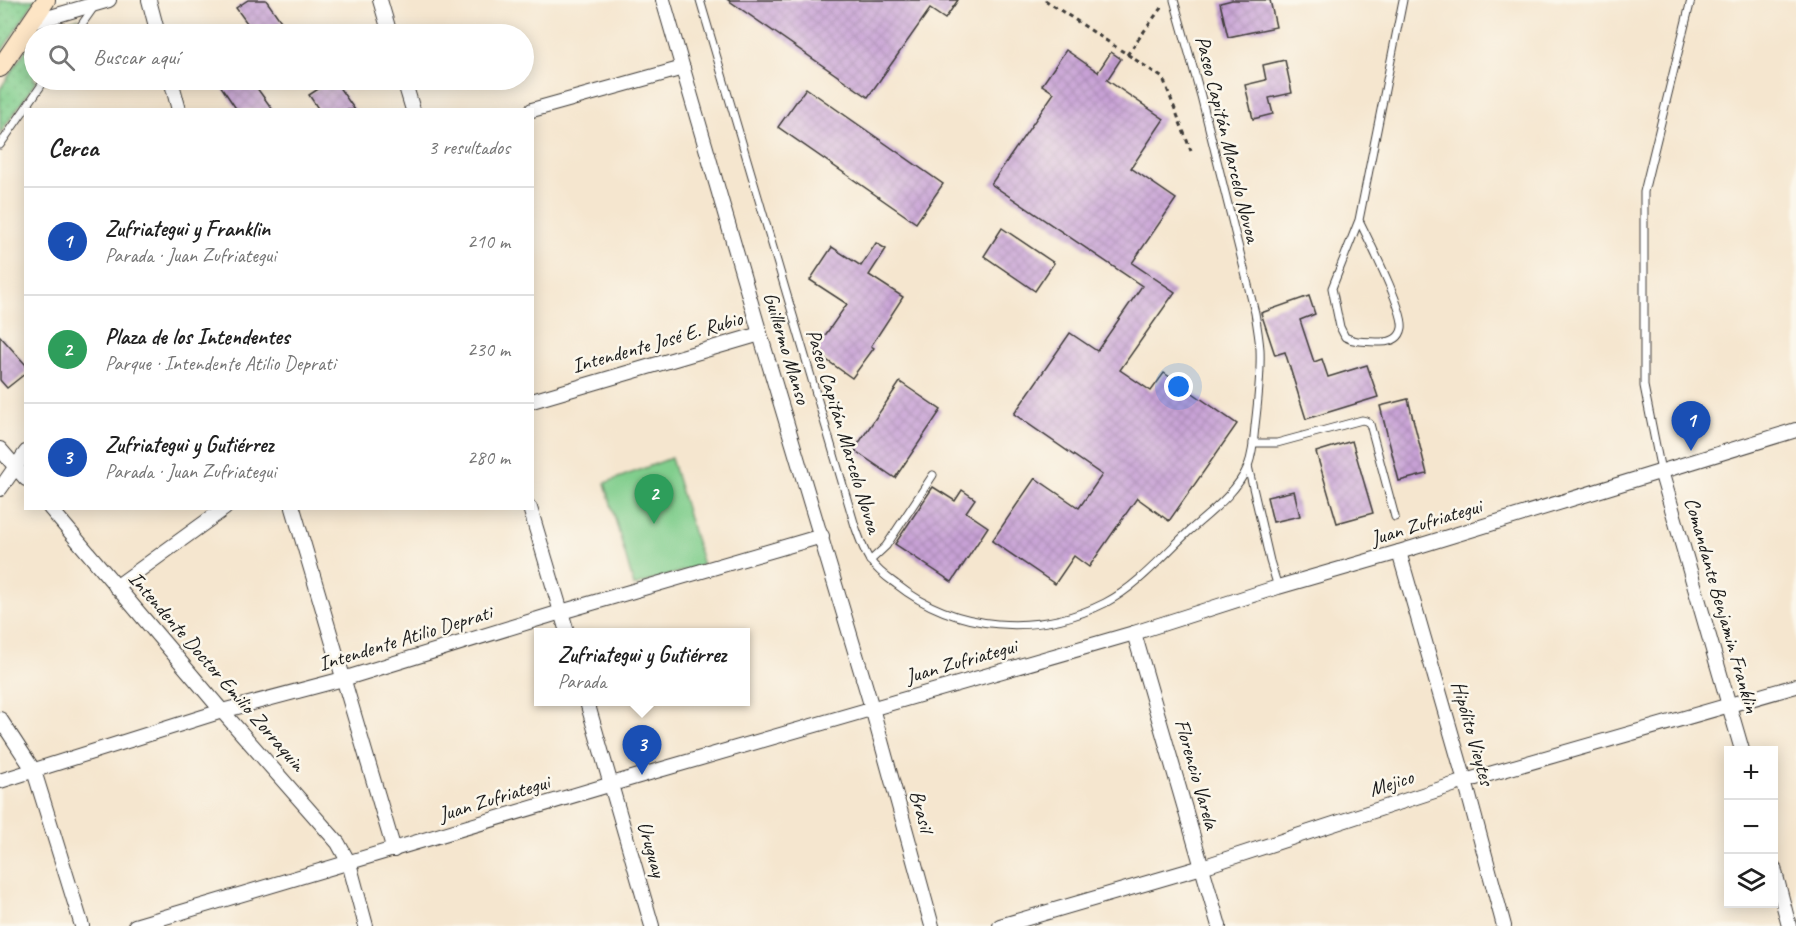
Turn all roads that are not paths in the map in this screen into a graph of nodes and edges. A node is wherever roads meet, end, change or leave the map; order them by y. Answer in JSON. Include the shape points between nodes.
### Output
{"nodes":[{"id":1,"x":46,"y":0,"type":"edge"},
{"id":2,"x":110,"y":0,"type":"edge"},
{"id":3,"x":149,"y":0,"type":"edge"},
{"id":4,"x":380,"y":0,"type":"edge"},
{"id":5,"x":663,"y":0,"type":"edge"},
{"id":6,"x":700,"y":0,"type":"edge"},
{"id":7,"x":1174,"y":0,"type":"edge"},
{"id":8,"x":1403,"y":0,"type":"edge"},
{"id":9,"x":1691,"y":0,"type":"edge"},
{"id":10,"x":95,"y":5,"type":"junction"},
{"id":11,"x":30,"y":23,"type":"joint"},
{"id":12,"x":82,"y":24,"type":"edge"},
{"id":13,"x":155,"y":24,"type":"edge"},
{"id":14,"x":387,"y":24,"type":"edge"},
{"id":15,"x":24,"y":32,"type":"edge"},
{"id":16,"x":0,"y":68,"type":"edge"},
{"id":17,"x":683,"y":68,"type":"junction"},
{"id":18,"x":38,"y":90,"type":"edge"},
{"id":19,"x":174,"y":90,"type":"edge"},
{"id":20,"x":407,"y":90,"type":"edge"},
{"id":21,"x":26,"y":108,"type":"edge"},
{"id":22,"x":178,"y":108,"type":"edge"},
{"id":23,"x":412,"y":108,"type":"edge"},
{"id":24,"x":534,"y":109,"type":"edge"},
{"id":25,"x":24,"y":110,"type":"edge"},
{"id":26,"x":0,"y":145,"type":"edge"},
{"id":27,"x":1359,"y":220,"type":"junction"},
{"id":28,"x":760,"y":334,"type":"junction"},
{"id":29,"x":534,"y":400,"type":"edge"},
{"id":30,"x":1796,"y":430,"type":"edge"},
{"id":31,"x":1253,"y":443,"type":"junction"},
{"id":32,"x":0,"y":449,"type":"edge"},
{"id":33,"x":24,"y":455,"type":"edge"},
{"id":34,"x":1248,"y":466,"type":"junction"},
{"id":35,"x":15,"y":467,"type":"junction"},
{"id":36,"x":1661,"y":471,"type":"junction"},
{"id":37,"x":933,"y":475,"type":"dead end"},
{"id":38,"x":24,"y":477,"type":"edge"},
{"id":39,"x":0,"y":489,"type":"edge"},
{"id":40,"x":52,"y":510,"type":"edge"},
{"id":41,"x":222,"y":510,"type":"edge"},
{"id":42,"x":294,"y":510,"type":"edge"},
{"id":43,"x":531,"y":510,"type":"edge"},
{"id":44,"x":1395,"y":517,"type":"dead end"},
{"id":45,"x":822,"y":536,"type":"junction"},
{"id":46,"x":1399,"y":552,"type":"junction"},
{"id":47,"x":870,"y":561,"type":"junction"},
{"id":48,"x":116,"y":587,"type":"junction"},
{"id":49,"x":1278,"y":587,"type":"junction"},
{"id":50,"x":561,"y":612,"type":"junction"},
{"id":51,"x":566,"y":628,"type":"edge"},
{"id":52,"x":1134,"y":633,"type":"junction"},
{"id":53,"x":343,"y":680,"type":"junction"},
{"id":54,"x":1796,"y":686,"type":"edge"},
{"id":55,"x":588,"y":706,"type":"edge"},
{"id":56,"x":1730,"y":706,"type":"junction"},
{"id":57,"x":872,"y":708,"type":"junction"},
{"id":58,"x":222,"y":711,"type":"junction"},
{"id":59,"x":0,"y":719,"type":"edge"},
{"id":60,"x":1741,"y":746,"type":"edge"},
{"id":61,"x":34,"y":771,"type":"junction"},
{"id":62,"x":0,"y":781,"type":"edge"},
{"id":63,"x":1465,"y":781,"type":"junction"},
{"id":64,"x":612,"y":784,"type":"junction"},
{"id":65,"x":394,"y":850,"type":"junction"},
{"id":66,"x":349,"y":863,"type":"junction"},
{"id":67,"x":1202,"y":867,"type":"junction"},
{"id":68,"x":1778,"y":886,"type":"edge"},
{"id":69,"x":82,"y":926,"type":"edge"},
{"id":70,"x":135,"y":926,"type":"edge"},
{"id":71,"x":366,"y":926,"type":"edge"},
{"id":72,"x":652,"y":926,"type":"edge"},
{"id":73,"x":932,"y":926,"type":"edge"},
{"id":74,"x":1000,"y":926,"type":"edge"},
{"id":75,"x":1219,"y":926,"type":"edge"},
{"id":76,"x":1504,"y":926,"type":"edge"},
{"id":77,"x":1789,"y":926,"type":"edge"}],
"edges":[{"from":1,"to":11,"type":"street"},
{"from":2,"to":10,"type":"street"},
{"from":3,"to":13,"type":"street"},
{"from":4,"to":14,"type":"street"},
{"from":5,"to":17,"type":"street","name":"Guillermo Manso"},
{"from":6,"to":47,"type":"lane","name":"Paseo Capitán Marcelo Novoa","via":[[855,526]]},
{"from":7,"to":31,"type":"lane","name":"Paseo Capitán Marcelo Novoa","via":[[1256,313],[1260,349]]},
{"from":8,"to":27,"type":"lane"},
{"from":9,"to":36,"type":"lane","via":[[1644,192],[1644,386]]},
{"from":10,"to":11,"type":"street"},
{"from":10,"to":12,"type":"lane"},
{"from":15,"to":16,"type":"street"},
{"from":17,"to":24,"type":"street"},
{"from":17,"to":28,"type":"street","name":"Guillermo Manso"},
{"from":18,"to":21,"type":"lane"},
{"from":19,"to":22,"type":"street"},
{"from":20,"to":23,"type":"street"},
{"from":25,"to":26,"type":"lane"},
{"from":27,"to":27,"type":"lane","via":[[1332,288],[1340,327],[1345,337],[1353,341],[1395,340],[1402,320]]},
{"from":28,"to":29,"type":"street","name":"Intendente José E. Rubio"},
{"from":28,"to":45,"type":"street","name":"Guillermo Manso"},
{"from":30,"to":36,"type":"street","name":"Juan Zufriategui"},
{"from":31,"to":34,"type":"lane","name":"Paseo Capitán Marcelo Novoa"},
{"from":31,"to":44,"type":"lane","via":[[1277,443],[1366,421]]},
{"from":32,"to":35,"type":"street"},
{"from":33,"to":35,"type":"street"},
{"from":34,"to":47,"type":"lane","name":"Paseo Capitán Marcelo Novoa","via":[[1220,503],[1126,590],[1079,614],[1021,625],[980,624],[921,603]]},
{"from":34,"to":49,"type":"lane"},
{"from":35,"to":38,"type":"street"},
{"from":35,"to":39,"type":"street"},
{"from":36,"to":46,"type":"street","name":"Juan Zufriategui"},
{"from":36,"to":56,"type":"street","name":"Comandante Benjamin Franklin"},
{"from":37,"to":47,"type":"lane","via":[[886,546]]},
{"from":40,"to":48,"type":"street","name":"Intendente Doctor Emilio Zorraquin"},
{"from":41,"to":48,"type":"street"},
{"from":42,"to":53,"type":"street"},
{"from":43,"to":50,"type":"street"},
{"from":45,"to":50,"type":"street","name":"Intendente Atilio Deprati"},
{"from":45,"to":57,"type":"street","name":"Guillermo Manso"},
{"from":46,"to":49,"type":"street","name":"Juan Zufriategui"},
{"from":46,"to":63,"type":"street","name":"Hipólito Vieytes"},
{"from":48,"to":58,"type":"street","name":"Intendente Doctor Emilio Zorraquin"},
{"from":49,"to":52,"type":"street","name":"Juan Zufriategui"},
{"from":50,"to":51,"type":"street"},
{"from":50,"to":53,"type":"street","name":"Intendente Atilio Deprati"},
{"from":52,"to":57,"type":"street","name":"Juan Zufriategui"},
{"from":52,"to":67,"type":"street","name":"Florencio Varela"},
{"from":53,"to":58,"type":"street","name":"Intendente Atilio Deprati"},
{"from":53,"to":65,"type":"street"},
{"from":54,"to":56,"type":"street","name":"Mejico"},
{"from":55,"to":64,"type":"street","name":"Uruguay"},
{"from":56,"to":60,"type":"street","name":"Comandante Benjamin Franklin"},
{"from":56,"to":63,"type":"street","name":"Mejico"},
{"from":57,"to":64,"type":"street","name":"Juan Zufriategui"},
{"from":57,"to":73,"type":"street","name":"Brasil"},
{"from":58,"to":61,"type":"street","name":"Intendente Atilio Deprati"},
{"from":58,"to":66,"type":"street","name":"Intendente Doctor Emilio Zorraquin","via":[[338,843]]},
{"from":59,"to":61,"type":"street"},
{"from":61,"to":62,"type":"street","name":"Intendente Atilio Deprati"},
{"from":61,"to":69,"type":"street"},
{"from":63,"to":67,"type":"street","name":"Mejico"},
{"from":63,"to":76,"type":"street","name":"Hipólito Vieytes"},
{"from":64,"to":65,"type":"street","name":"Juan Zufriategui"},
{"from":64,"to":72,"type":"street","name":"Uruguay"},
{"from":65,"to":66,"type":"street","name":"Juan Zufriategui"},
{"from":66,"to":70,"type":"street","name":"Juan Zufriategui"},
{"from":66,"to":71,"type":"street","name":"Intendente Doctor Emilio Zorraquin"},
{"from":67,"to":74,"type":"street","name":"Mejico"},
{"from":67,"to":75,"type":"street","name":"Florencio Varela"},
{"from":68,"to":77,"type":"street"}]}
